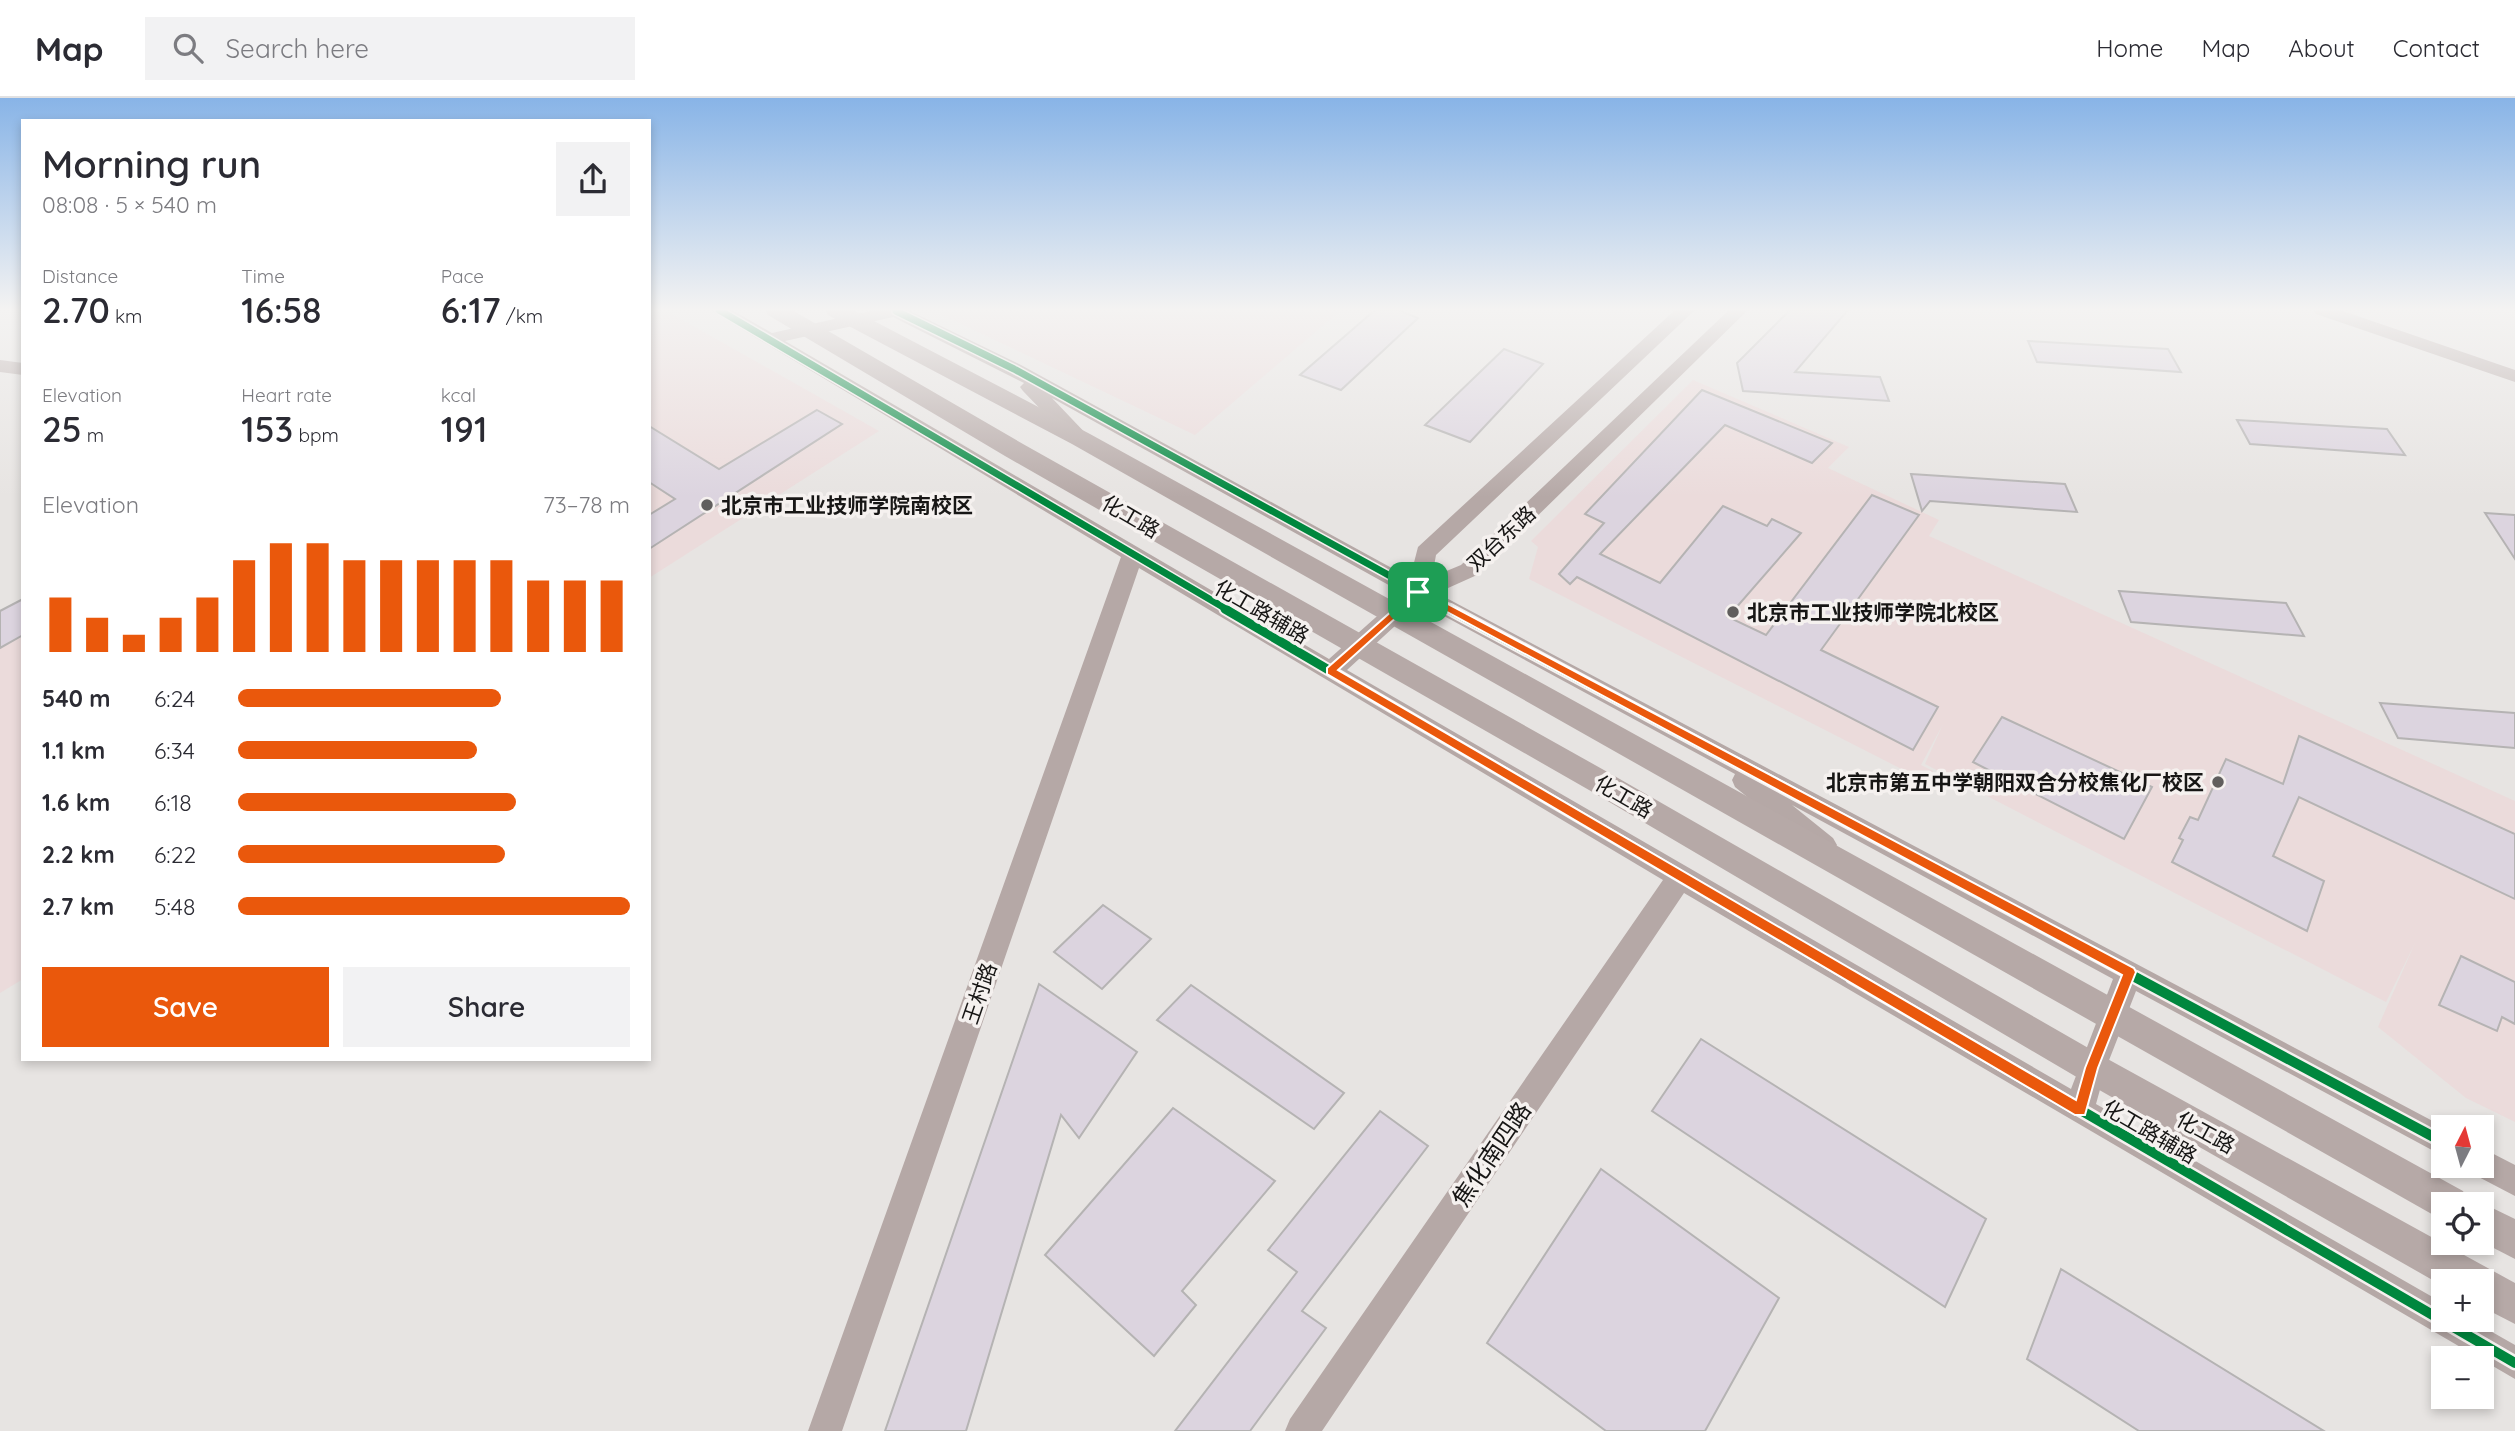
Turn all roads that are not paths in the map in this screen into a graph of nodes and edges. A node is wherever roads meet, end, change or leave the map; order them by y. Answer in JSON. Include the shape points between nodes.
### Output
{"nodes":[{"id":1,"x":826,"y":372,"type":"edge"},
{"id":2,"x":883,"y":372,"type":"edge"},
{"id":3,"x":953,"y":372,"type":"edge"},
{"id":4,"x":1017,"y":372,"type":"edge"},
{"id":5,"x":1020,"y":372,"type":"edge"},
{"id":6,"x":1619,"y":372,"type":"edge"},
{"id":7,"x":1674,"y":372,"type":"edge"},
{"id":8,"x":1080,"y":439,"type":"junction"},
{"id":9,"x":1133,"y":555,"type":"junction"},
{"id":10,"x":1418,"y":592,"type":"junction"},
{"id":11,"x":1392,"y":615,"type":"junction"},
{"id":12,"x":1358,"y":646,"type":"junction"},
{"id":13,"x":1331,"y":671,"type":"junction"},
{"id":14,"x":1701,"y":745,"type":"junction"},
{"id":15,"x":1680,"y":877,"type":"junction"},
{"id":16,"x":1863,"y":877,"type":"junction"},
{"id":17,"x":2129,"y":972,"type":"junction"},
{"id":18,"x":2111,"y":1014,"type":"junction"},
{"id":19,"x":2092,"y":1068,"type":"junction"},
{"id":20,"x":2080,"y":1110,"type":"junction"},
{"id":21,"x":2431,"y":1136,"type":"edge"},
{"id":22,"x":2494,"y":1170,"type":"edge"},
{"id":23,"x":2515,"y":1181,"type":"edge"},
{"id":24,"x":2431,"y":1193,"type":"edge"},
{"id":25,"x":2494,"y":1229,"type":"edge"},
{"id":26,"x":2515,"y":1240,"type":"edge"},
{"id":27,"x":2451,"y":1269,"type":"edge"},
{"id":28,"x":2494,"y":1293,"type":"edge"},
{"id":29,"x":2515,"y":1305,"type":"edge"},
{"id":30,"x":2515,"y":1363,"type":"edge"},
{"id":31,"x":825,"y":1431,"type":"edge"},
{"id":32,"x":1303,"y":1431,"type":"edge"}],
"edges":[{"from":1,"to":9,"type":"street","name":"化工路辅路"},
{"from":2,"to":12,"type":"main road","name":"化工路"},
{"from":3,"to":8,"type":"main road","name":"化工路"},
{"from":4,"to":8,"type":"street"},
{"from":5,"to":10,"type":"street"},
{"from":6,"to":10,"type":"street","name":"双台东路","via":[[1426,552]]},
{"from":7,"to":10,"type":"street","name":"双台东路","via":[[1469,570]]},
{"from":8,"to":11,"type":"main road","name":"化工路"},
{"from":9,"to":13,"type":"street","name":"化工路辅路"},
{"from":9,"to":31,"type":"street","name":"王村路"},
{"from":10,"to":11,"type":"street"},
{"from":10,"to":14,"type":"street"},
{"from":11,"to":12,"type":"street"},
{"from":11,"to":16,"type":"main road","name":"化工路"},
{"from":12,"to":13,"type":"street"},
{"from":12,"to":19,"type":"main road","name":"化工路"},
{"from":13,"to":15,"type":"street","name":"化工路辅路"},
{"from":14,"to":16,"type":"street"},
{"from":14,"to":17,"type":"street"},
{"from":15,"to":20,"type":"street","name":"化工路辅路"},
{"from":15,"to":32,"type":"street","name":"焦化南四路"},
{"from":16,"to":18,"type":"main road","name":"化工路"},
{"from":17,"to":18,"type":"street"},
{"from":17,"to":21,"type":"street"},
{"from":18,"to":19,"type":"street"},
{"from":18,"to":24,"type":"main road","name":"化工路"},
{"from":19,"to":20,"type":"street"},
{"from":19,"to":27,"type":"main road","name":"化工路"},
{"from":20,"to":30,"type":"street","name":"化工路辅路"},
{"from":22,"to":23,"type":"street"},
{"from":25,"to":26,"type":"main road"},
{"from":28,"to":29,"type":"main road"}]}
